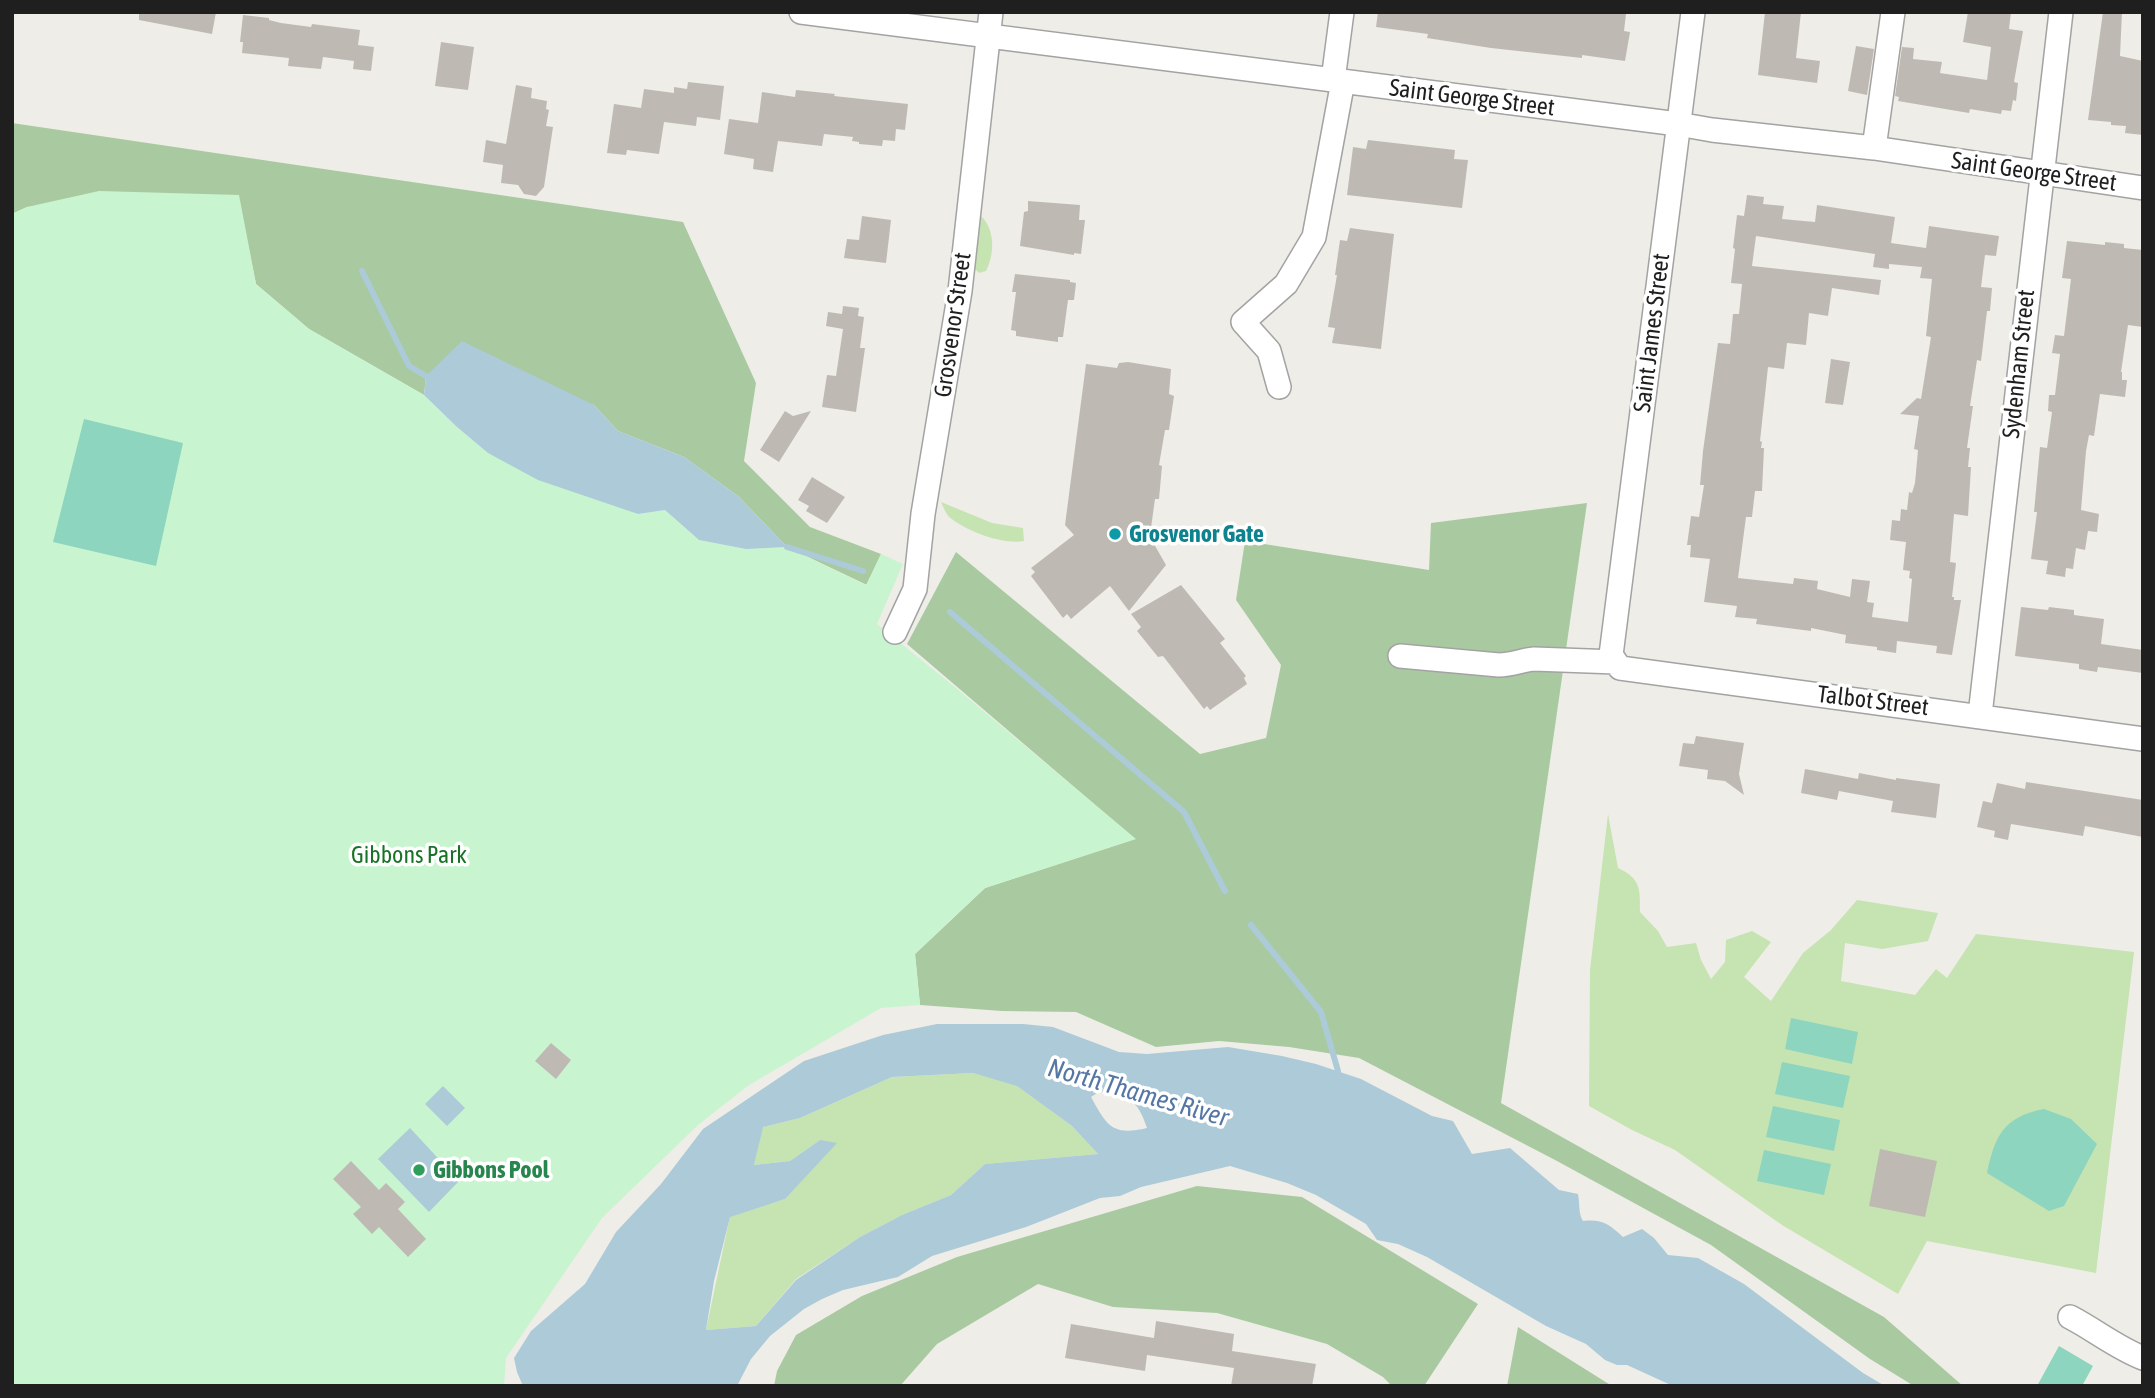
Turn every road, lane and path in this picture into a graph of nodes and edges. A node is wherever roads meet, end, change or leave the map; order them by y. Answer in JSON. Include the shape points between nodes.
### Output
{"nodes":[{"id":1,"x":801,"y":12,"type":"edge"},
{"id":2,"x":991,"y":12,"type":"edge"},
{"id":3,"x":1342,"y":12,"type":"edge"},
{"id":4,"x":1693,"y":12,"type":"edge"},
{"id":5,"x":1893,"y":12,"type":"edge"},
{"id":6,"x":2061,"y":12,"type":"edge"},
{"id":7,"x":988,"y":36,"type":"junction"},
{"id":8,"x":1338,"y":80,"type":"junction"},
{"id":9,"x":1678,"y":124,"type":"junction"},
{"id":10,"x":1874,"y":148,"type":"junction"},
{"id":11,"x":2041,"y":174,"type":"junction"},
{"id":12,"x":2143,"y":188,"type":"edge"},
{"id":13,"x":1279,"y":387,"type":"dead end"},
{"id":14,"x":895,"y":632,"type":"dead end"},
{"id":15,"x":1400,"y":656,"type":"dead end"},
{"id":16,"x":1613,"y":658,"type":"junction"},
{"id":17,"x":1980,"y":715,"type":"junction"},
{"id":18,"x":2143,"y":739,"type":"edge"},
{"id":19,"x":2070,"y":1317,"type":"dead end"},
{"id":20,"x":2143,"y":1358,"type":"edge"}],
"edges":[{"from":1,"to":7,"type":"street","name":"Saint George Street"},
{"from":2,"to":7,"type":"street","name":"Grosvenor Street"},
{"from":3,"to":8,"type":"street"},
{"from":4,"to":9,"type":"street","name":"Saint James Street"},
{"from":5,"to":10,"type":"street"},
{"from":6,"to":11,"type":"street","name":"Sydenham Street"},
{"from":7,"to":8,"type":"street","name":"Saint George Street"},
{"from":7,"to":14,"type":"street","name":"Grosvenor Street","via":[[960,292],[915,589]]},
{"from":8,"to":9,"type":"street","name":"Saint George Street"},
{"from":8,"to":13,"type":"street","via":[[1314,237],[1286,284],[1243,322],[1269,351]]},
{"from":9,"to":10,"type":"street","name":"Saint George Street"},
{"from":9,"to":16,"type":"street","name":"Saint James Street"},
{"from":10,"to":11,"type":"street","name":"Saint George Street"},
{"from":11,"to":12,"type":"street","name":"Saint George Street"},
{"from":11,"to":17,"type":"street","name":"Sydenham Street"},
{"from":15,"to":16,"type":"street","name":"Talbot Street","via":[[1499,665],[1534,659]]},
{"from":16,"to":17,"type":"street","name":"Talbot Street","via":[[1620,668]]},
{"from":17,"to":18,"type":"street","name":"Talbot Street"},
{"from":19,"to":20,"type":"street"}]}
